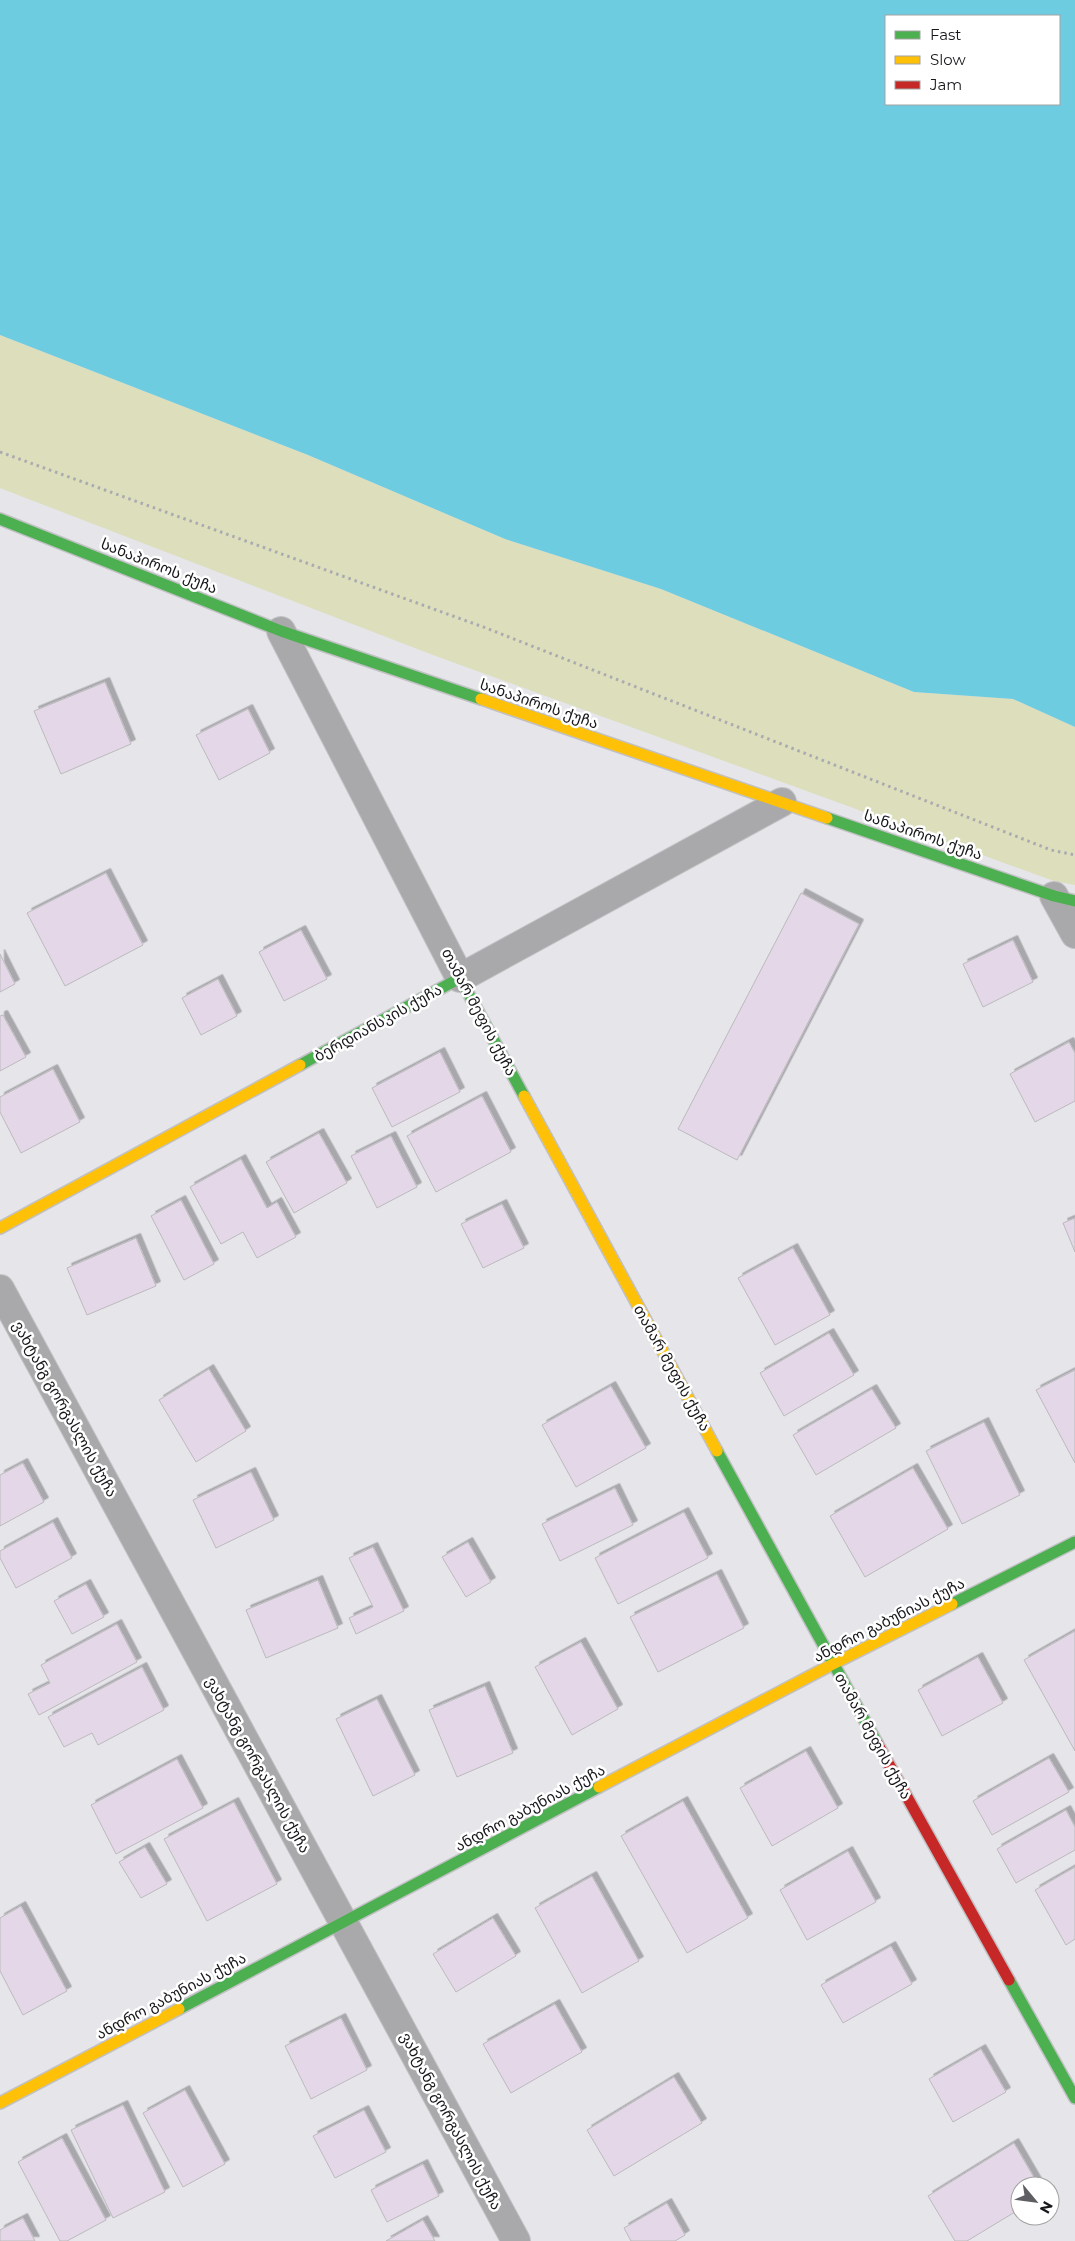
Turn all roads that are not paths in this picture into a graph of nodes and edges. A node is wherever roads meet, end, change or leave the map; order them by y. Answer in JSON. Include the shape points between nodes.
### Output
{"nodes":[{"id":1,"x":0,"y":519,"type":"edge"},
{"id":2,"x":281,"y":631,"type":"junction"},
{"id":3,"x":782,"y":802,"type":"junction"},
{"id":4,"x":1065,"y":899,"type":"edge"},
{"id":5,"x":1075,"y":934,"type":"edge"},
{"id":6,"x":460,"y":978,"type":"junction"},
{"id":7,"x":0,"y":1228,"type":"edge"},
{"id":8,"x":0,"y":1289,"type":"edge"},
{"id":9,"x":1075,"y":1542,"type":"edge"},
{"id":10,"x":833,"y":1664,"type":"junction"},
{"id":11,"x":344,"y":1922,"type":"junction"},
{"id":12,"x":1075,"y":2098,"type":"edge"},
{"id":13,"x":0,"y":2103,"type":"edge"},
{"id":14,"x":516,"y":2241,"type":"edge"}],
"edges":[{"from":1,"to":2,"type":"street","name":"სანაპიროს ქუჩა"},
{"from":2,"to":3,"type":"street","name":"სანაპიროს ქუჩა"},
{"from":2,"to":6,"type":"street","name":"თამარ მეფის ქუჩა"},
{"from":3,"to":4,"type":"street","name":"სანაპიროს ქუჩა"},
{"from":3,"to":6,"type":"street","name":"ბერდიანსკის ქუჩა"},
{"from":4,"to":5,"type":"street"},
{"from":6,"to":7,"type":"street","name":"ბერდიანსკის ქუჩა"},
{"from":6,"to":10,"type":"street","name":"თამარ მეფის ქუჩა"},
{"from":8,"to":11,"type":"street","name":"ვახტანგ გორგასლის ქუჩა"},
{"from":9,"to":10,"type":"street","name":"ანდრო გაბუნიას ქუჩა"},
{"from":10,"to":11,"type":"street","name":"ანდრო გაბუნიას ქუჩა"},
{"from":10,"to":12,"type":"street","name":"თამარ მეფის ქუჩა"},
{"from":11,"to":13,"type":"street","name":"ანდრო გაბუნიას ქუჩა"},
{"from":11,"to":14,"type":"street","name":"ვახტანგ გორგასლის ქუჩა"}]}
